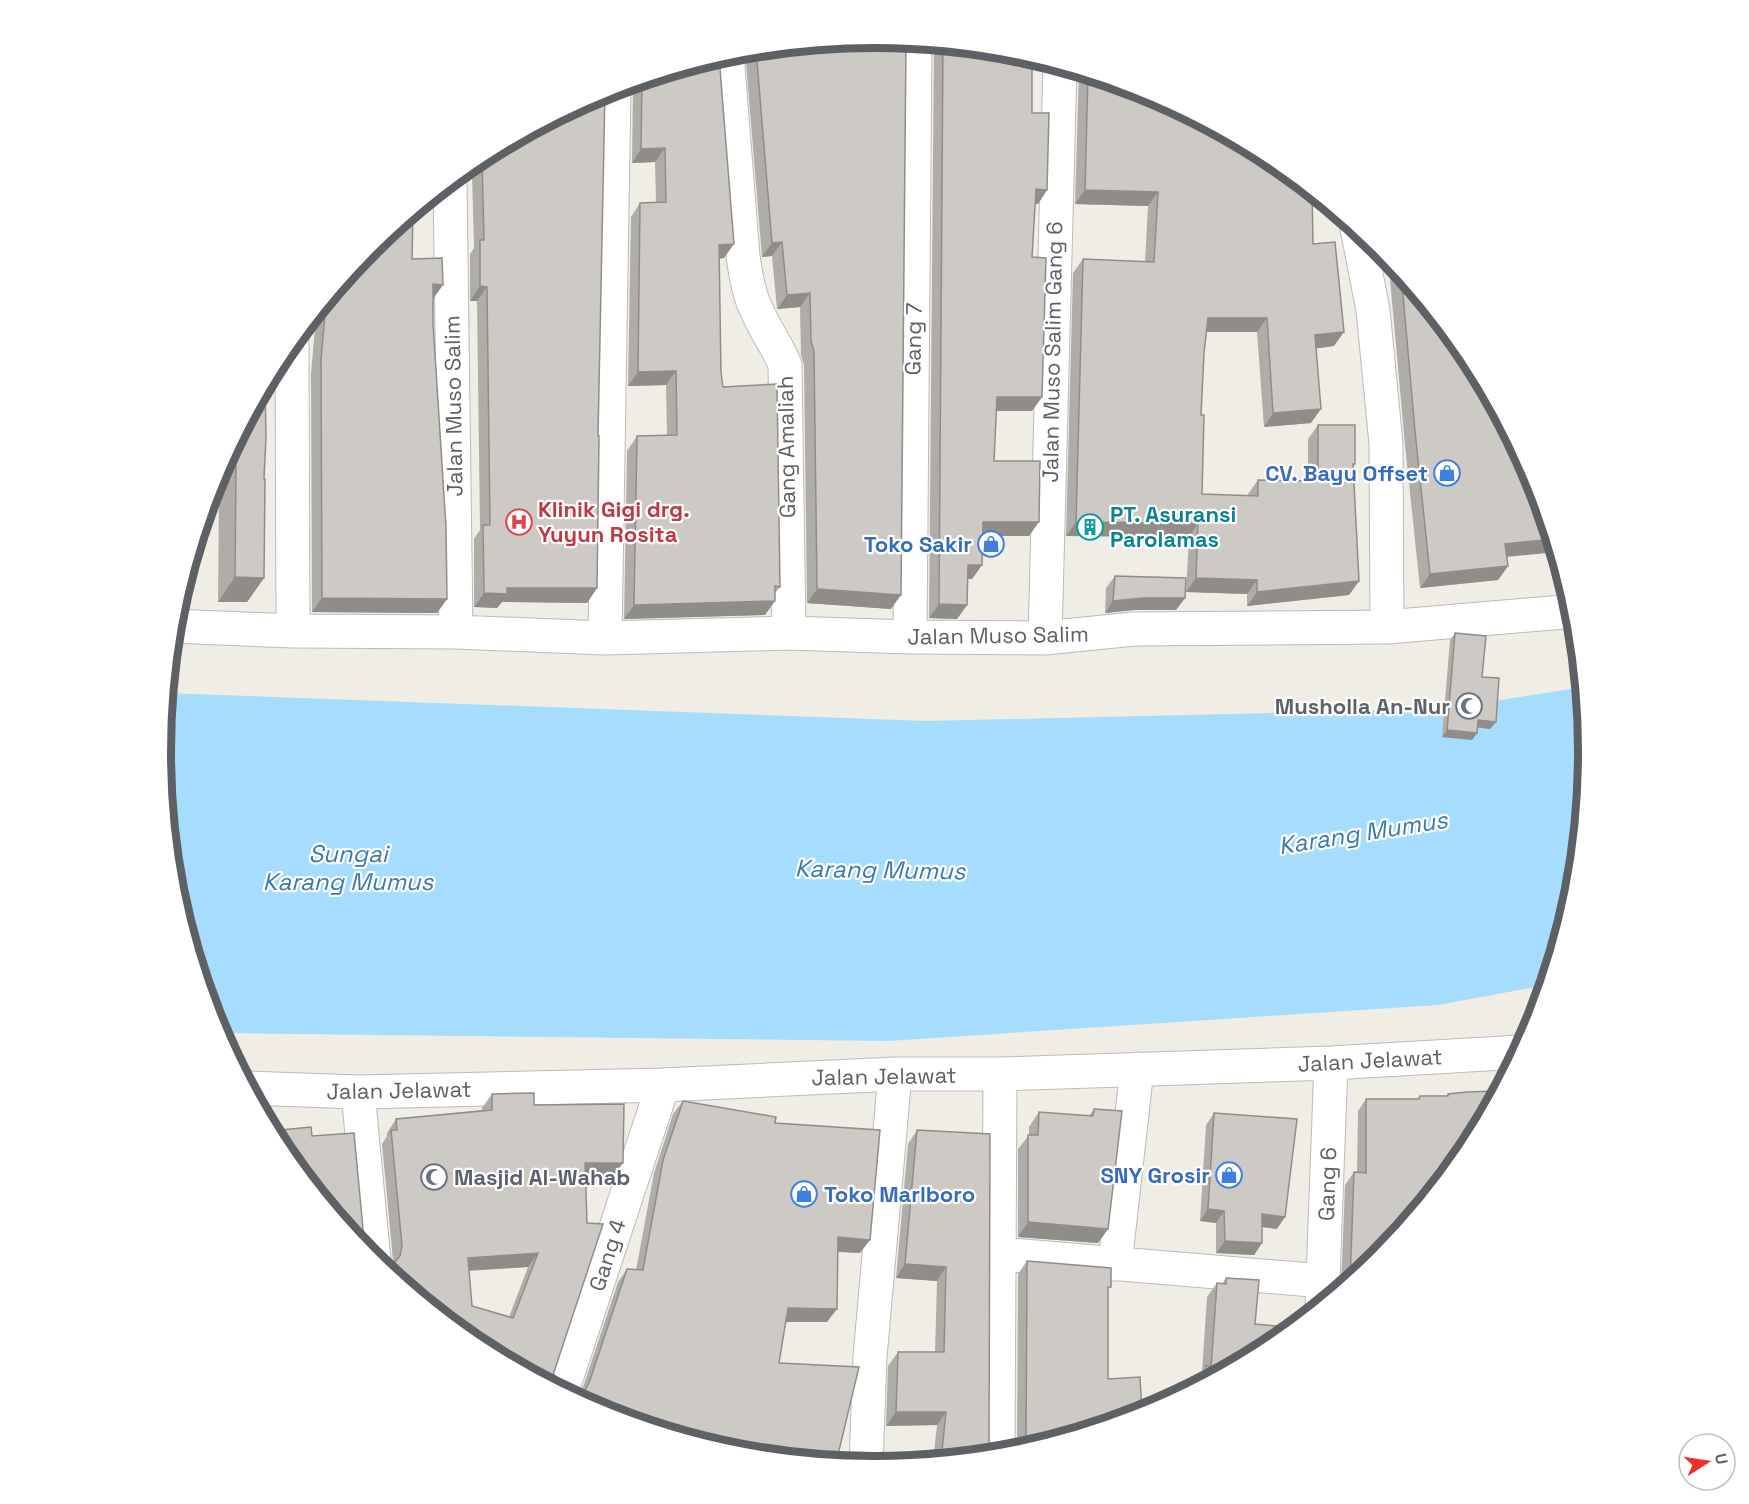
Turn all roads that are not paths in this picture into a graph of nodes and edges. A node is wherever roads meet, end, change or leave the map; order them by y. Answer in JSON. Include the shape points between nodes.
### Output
{"nodes":[{"id":1,"x":915,"y":50,"type":"edge"},
{"id":2,"x":728,"y":64,"type":"edge"},
{"id":3,"x":1060,"y":73,"type":"edge"},
{"id":4,"x":614,"y":99,"type":"edge"},
{"id":5,"x":450,"y":190,"type":"edge"},
{"id":6,"x":1360,"y":243,"type":"edge"},
{"id":7,"x":292,"y":357,"type":"edge"},
{"id":8,"x":1564,"y":612,"type":"edge"},
{"id":9,"x":182,"y":626,"type":"edge"},
{"id":10,"x":1387,"y":627,"type":"junction"},
{"id":11,"x":293,"y":631,"type":"junction"},
{"id":12,"x":456,"y":632,"type":"junction"},
{"id":13,"x":789,"y":633,"type":"junction"},
{"id":14,"x":910,"y":637,"type":"junction"},
{"id":15,"x":605,"y":638,"type":"junction"},
{"id":16,"x":1045,"y":638,"type":"junction"},
{"id":17,"x":1506,"y":1062,"type":"edge"},
{"id":18,"x":1331,"y":1063,"type":"junction"},
{"id":19,"x":1137,"y":1069,"type":"junction"},
{"id":20,"x":895,"y":1074,"type":"junction"},
{"id":21,"x":1000,"y":1074,"type":"junction"},
{"id":22,"x":663,"y":1085,"type":"junction"},
{"id":23,"x":257,"y":1088,"type":"edge"},
{"id":24,"x":358,"y":1092,"type":"junction"},
{"id":25,"x":373,"y":1245,"type":"edge"},
{"id":26,"x":1001,"y":1254,"type":"junction"},
{"id":27,"x":1115,"y":1264,"type":"junction"},
{"id":28,"x":1323,"y":1293,"type":"edge"},
{"id":29,"x":564,"y":1384,"type":"edge"},
{"id":30,"x":998,"y":1444,"type":"edge"},
{"id":31,"x":866,"y":1456,"type":"edge"}],
"edges":[{"from":1,"to":14,"type":"street","name":"Gang 7"},
{"from":2,"to":13,"type":"street","name":"Gang Amaliah","via":[[742,256],[758,314],[785,365]]},
{"from":3,"to":16,"type":"street","name":"Jalan Muso Salim Gang 6"},
{"from":4,"to":15,"type":"street"},
{"from":5,"to":12,"type":"street","name":"Jalan Muso Salim"},
{"from":6,"to":10,"type":"street","via":[[1373,310],[1386,444]]},
{"from":7,"to":11,"type":"street"},
{"from":8,"to":10,"type":"street","name":"Jalan Muso Salim"},
{"from":9,"to":11,"type":"street","name":"Jalan Muso Salim"},
{"from":10,"to":16,"type":"street","name":"Jalan Muso Salim","via":[[1134,629]]},
{"from":11,"to":12,"type":"street","name":"Jalan Muso Salim"},
{"from":12,"to":15,"type":"street","name":"Jalan Muso Salim"},
{"from":13,"to":14,"type":"street","name":"Jalan Muso Salim"},
{"from":13,"to":15,"type":"street","name":"Jalan Muso Salim"},
{"from":14,"to":16,"type":"street","name":"Jalan Muso Salim"},
{"from":17,"to":18,"type":"street","name":"Jalan Jelawat"},
{"from":18,"to":19,"type":"street","name":"Jalan Jelawat"},
{"from":18,"to":28,"type":"street","name":"Gang 6"},
{"from":19,"to":21,"type":"street","name":"Jalan Jelawat"},
{"from":19,"to":27,"type":"street"},
{"from":20,"to":21,"type":"street","name":"Jalan Jelawat"},
{"from":20,"to":22,"type":"street","name":"Jalan Jelawat"},
{"from":20,"to":31,"type":"street","via":[[870,1357]]},
{"from":21,"to":26,"type":"street"},
{"from":22,"to":24,"type":"street","name":"Jalan Jelawat"},
{"from":22,"to":29,"type":"street","name":"Gang 4"},
{"from":23,"to":24,"type":"street","name":"Jalan Jelawat"},
{"from":24,"to":25,"type":"street"},
{"from":26,"to":27,"type":"street"},
{"from":26,"to":30,"type":"street"},
{"from":27,"to":28,"type":"street"}]}
